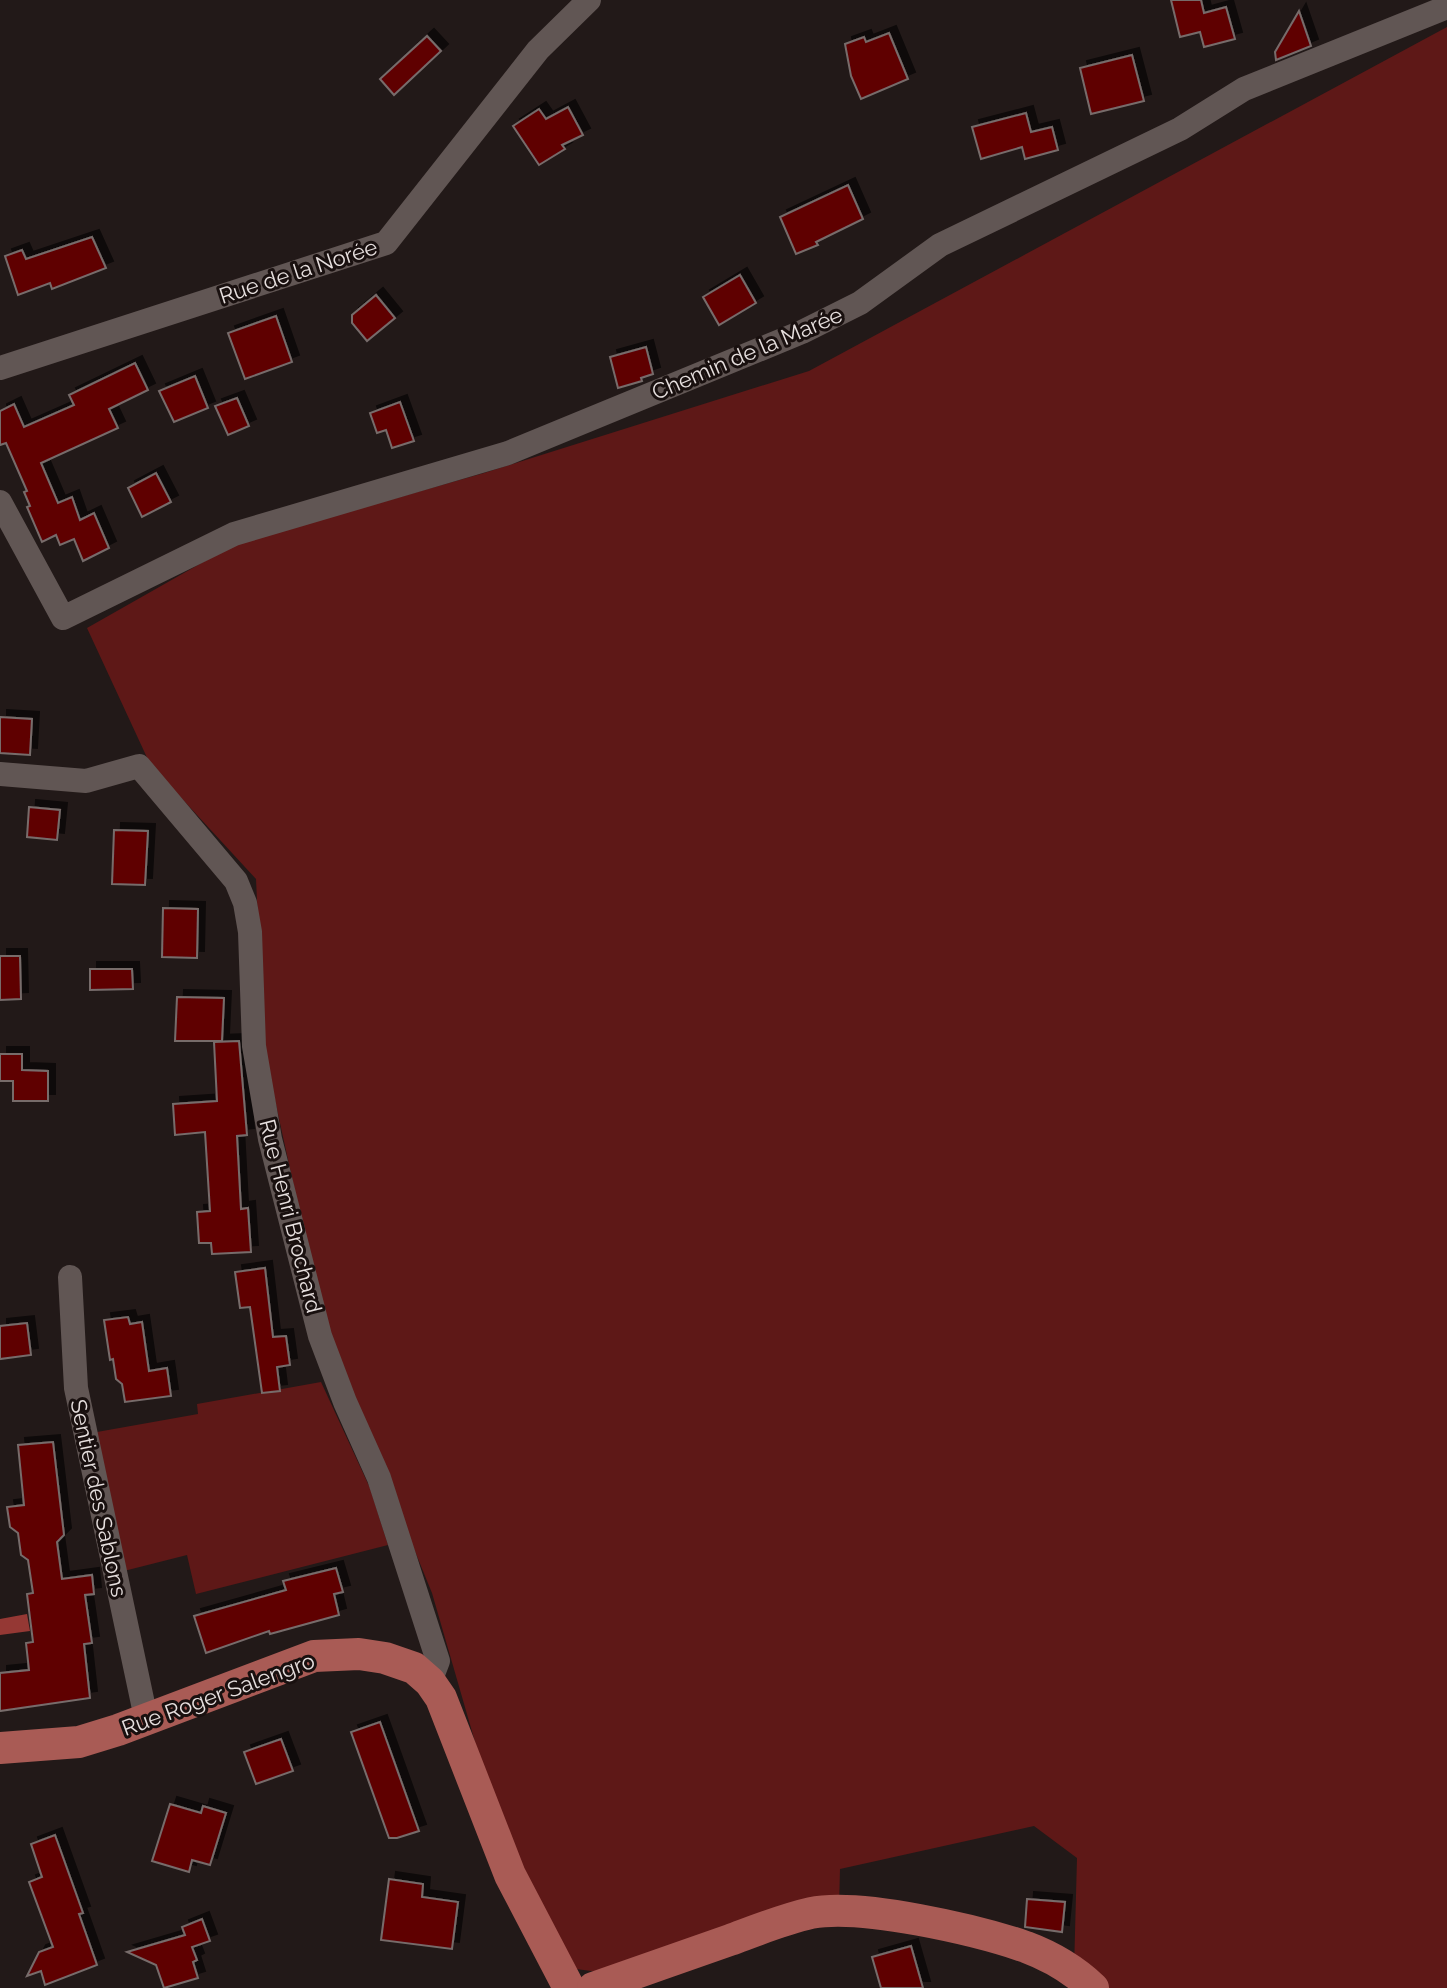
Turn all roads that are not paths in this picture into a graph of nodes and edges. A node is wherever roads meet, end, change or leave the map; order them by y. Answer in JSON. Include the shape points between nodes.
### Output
{"nodes":[{"id":1,"x":589,"y":0,"type":"edge"},
{"id":2,"x":1447,"y":7,"type":"edge"},
{"id":3,"x":0,"y":368,"type":"edge"},
{"id":4,"x":0,"y":502,"type":"edge"},
{"id":5,"x":0,"y":774,"type":"edge"},
{"id":6,"x":70,"y":1277,"type":"dead end"},
{"id":7,"x":430,"y":1682,"type":"junction"},
{"id":8,"x":146,"y":1718,"type":"junction"},
{"id":9,"x":0,"y":1748,"type":"edge"},
{"id":10,"x":569,"y":1988,"type":"edge"},
{"id":11,"x":593,"y":1988,"type":"edge"},
{"id":12,"x":1093,"y":1988,"type":"edge"}],
"edges":[{"from":1,"to":3,"type":"street","name":"Rue de la Norée","via":[[538,50],[386,243]]},
{"from":2,"to":4,"type":"street","name":"Chemin de la Marée","via":[[1244,89],[1180,129],[940,245],[860,303],[802,332],[508,453],[234,534],[63,618]]},
{"from":5,"to":7,"type":"street","name":"Rue Henri Brochard","via":[[86,781],[139,766],[236,881],[245,903],[254,1046],[270,1139],[320,1336],[379,1478],[438,1661]]},
{"from":6,"to":8,"type":"street","name":"Sentier des Sablons","via":[[76,1388]]},
{"from":7,"to":8,"type":"main road","name":"Rue Roger Salengro","via":[[414,1668],[385,1658],[314,1656]]},
{"from":7,"to":10,"type":"main road","via":[[441,1698],[510,1875]]},
{"from":8,"to":9,"type":"main road","name":"Rue Roger Salengro","via":[[79,1742]]},
{"from":11,"to":12,"type":"main road","via":[[768,1926],[828,1911],[879,1914],[1013,1944],[1049,1957]]}]}
